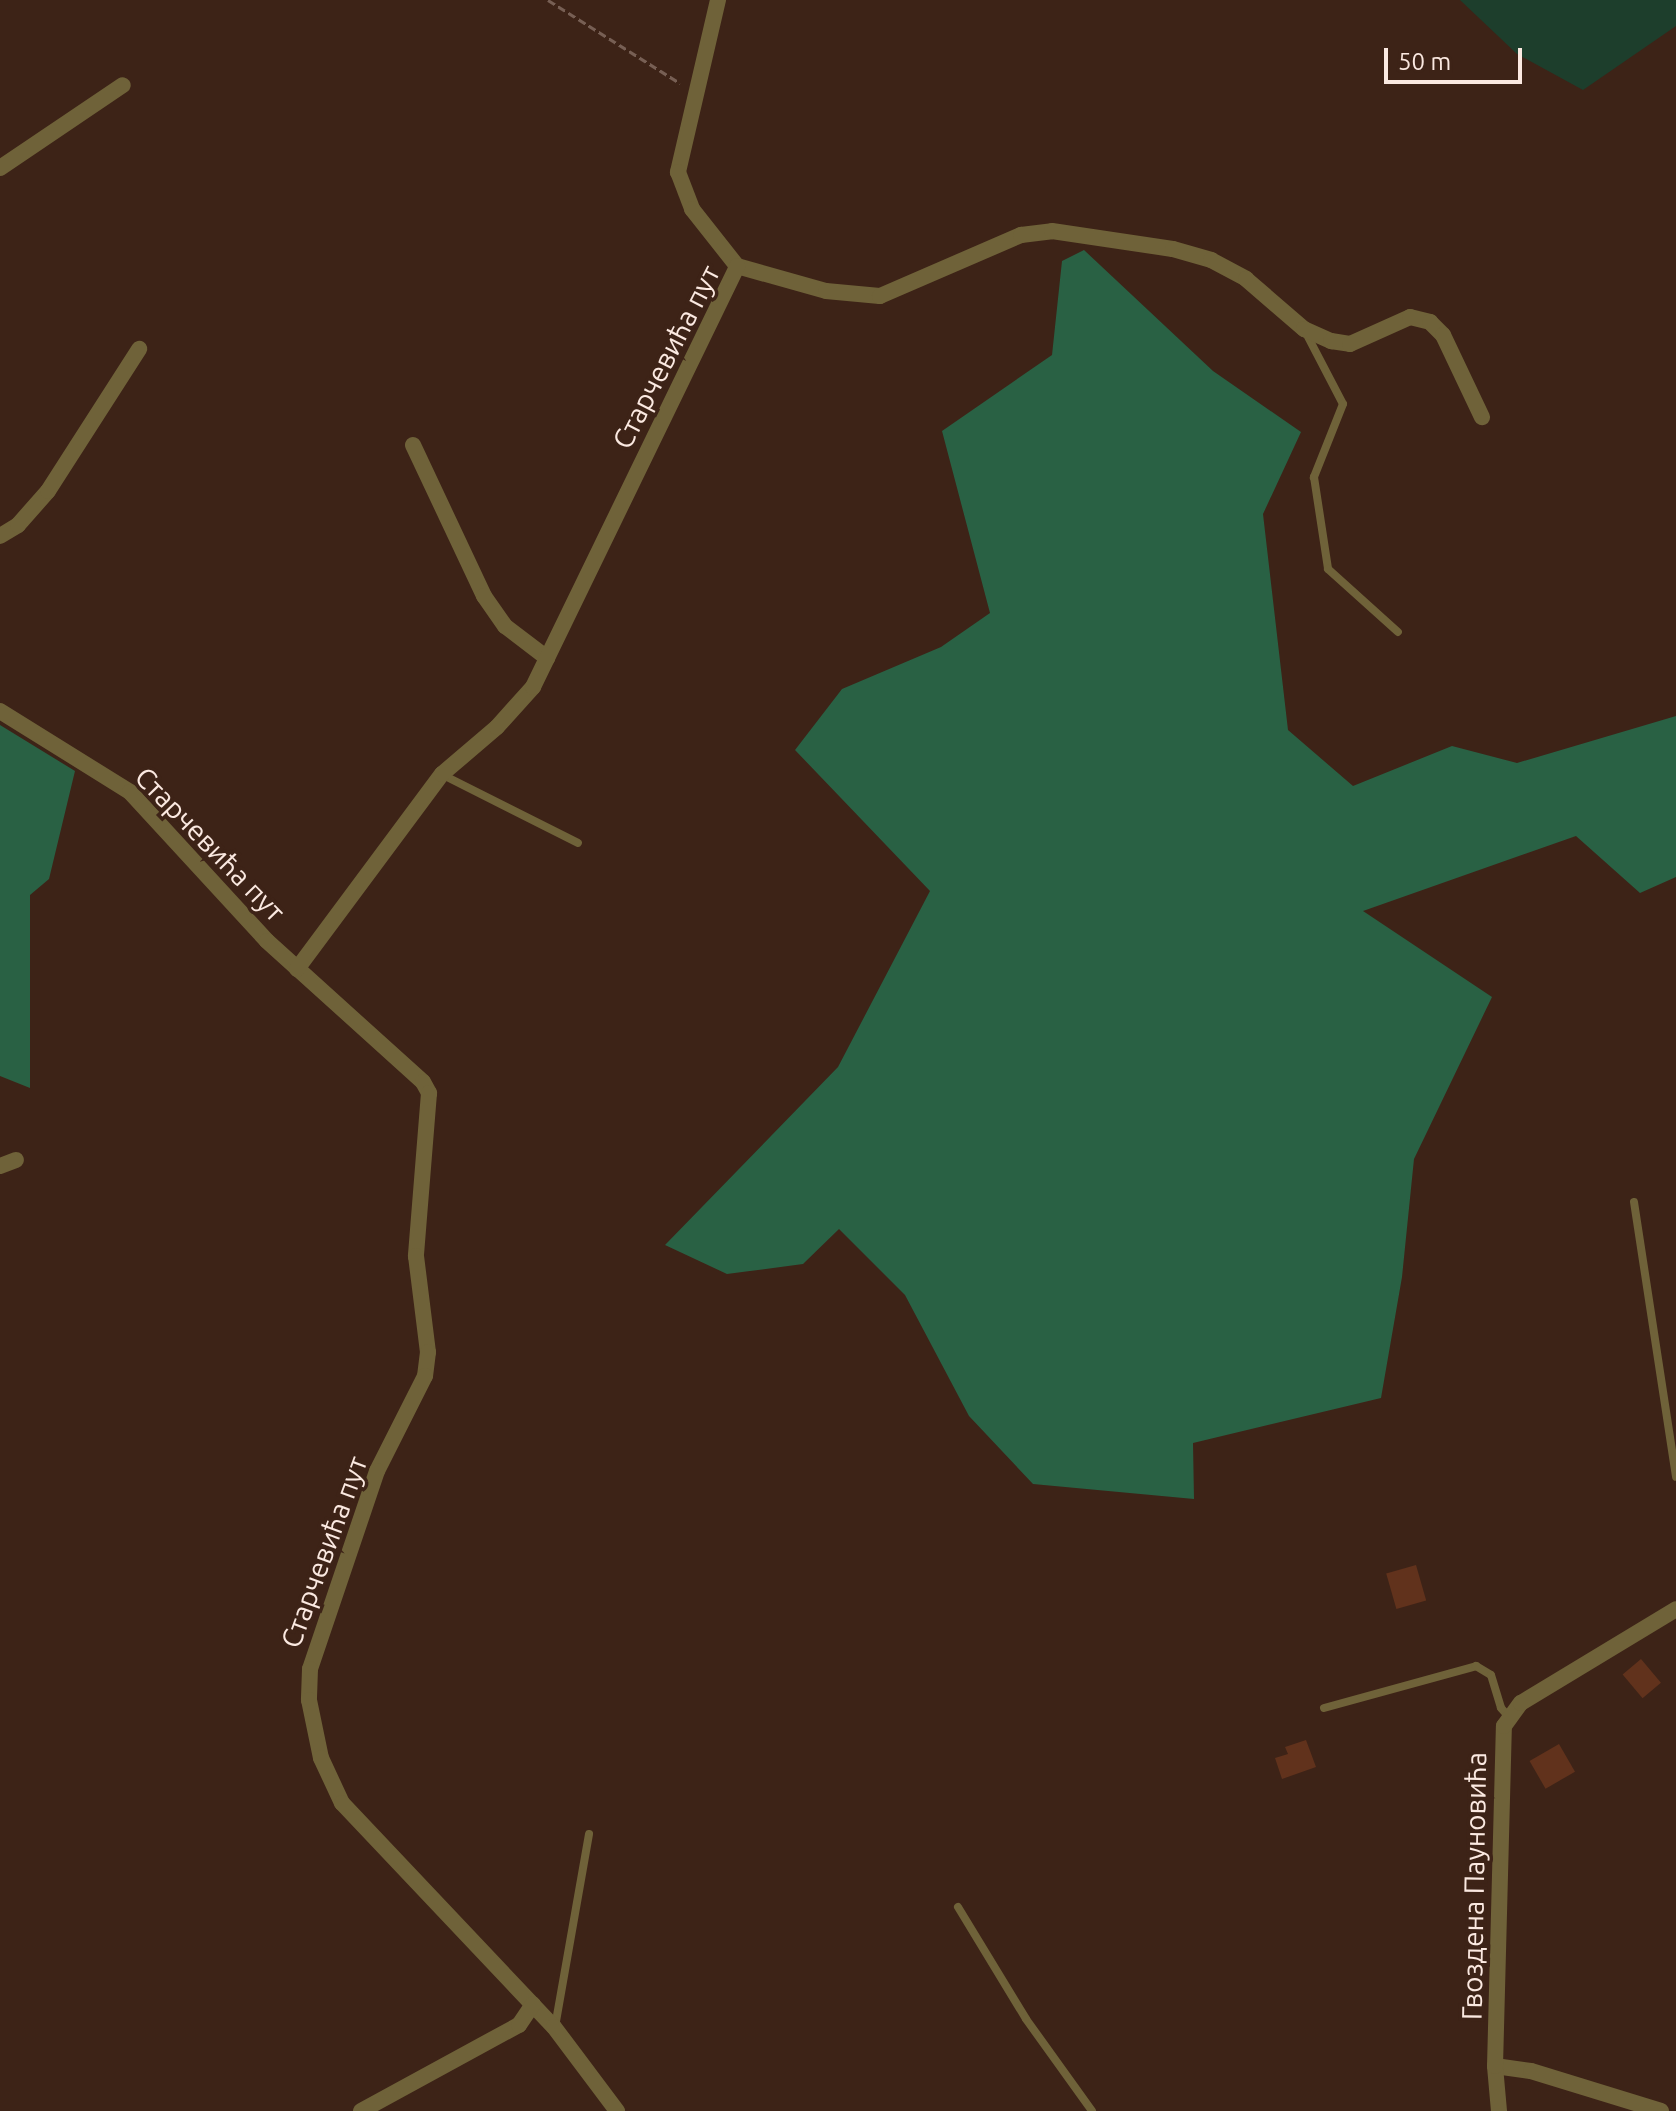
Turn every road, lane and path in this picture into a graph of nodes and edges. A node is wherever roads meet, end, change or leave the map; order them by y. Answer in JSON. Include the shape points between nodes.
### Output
{"nodes":[{"id":1,"x":548,"y":0,"type":"edge"},
{"id":2,"x":718,"y":0,"type":"edge"},
{"id":3,"x":123,"y":85,"type":"dead end"},
{"id":4,"x":696,"y":94,"type":"junction"},
{"id":5,"x":0,"y":168,"type":"edge"},
{"id":6,"x":737,"y":266,"type":"junction"},
{"id":7,"x":1304,"y":329,"type":"junction"},
{"id":8,"x":139,"y":349,"type":"dead end"},
{"id":9,"x":1482,"y":417,"type":"dead end"},
{"id":10,"x":413,"y":445,"type":"dead end"},
{"id":11,"x":0,"y":536,"type":"edge"},
{"id":12,"x":1398,"y":632,"type":"dead end"},
{"id":13,"x":547,"y":658,"type":"junction"},
{"id":14,"x":0,"y":711,"type":"edge"},
{"id":15,"x":442,"y":774,"type":"junction"},
{"id":16,"x":578,"y":843,"type":"dead end"},
{"id":17,"x":297,"y":969,"type":"junction"},
{"id":18,"x":1634,"y":1202,"type":"dead end"},
{"id":19,"x":1676,"y":1477,"type":"edge"},
{"id":20,"x":1676,"y":1609,"type":"edge"},
{"id":21,"x":1324,"y":1708,"type":"dead end"},
{"id":22,"x":1510,"y":1718,"type":"junction"},
{"id":23,"x":589,"y":1834,"type":"dead end"},
{"id":24,"x":958,"y":1907,"type":"dead end"},
{"id":25,"x":533,"y":2004,"type":"junction"},
{"id":26,"x":554,"y":2027,"type":"junction"},
{"id":27,"x":1495,"y":2066,"type":"junction"},
{"id":28,"x":361,"y":2111,"type":"edge"},
{"id":29,"x":617,"y":2111,"type":"edge"},
{"id":30,"x":1092,"y":2111,"type":"edge"},
{"id":31,"x":1499,"y":2111,"type":"edge"},
{"id":32,"x":1661,"y":2111,"type":"edge"}],
"edges":[{"from":1,"to":4,"type":"path"},
{"from":2,"to":4,"type":"street"},
{"from":3,"to":5,"type":"street"},
{"from":4,"to":6,"type":"street","via":[[678,172],[692,209]]},
{"from":6,"to":7,"type":"street","name":"Старчевића пут","via":[[826,291],[880,296],[1021,235],[1065,232],[1211,260],[1246,279]]},
{"from":6,"to":13,"type":"street","name":"Старчевића пут"},
{"from":7,"to":9,"type":"street","name":"Старчевића пут","via":[[1350,344],[1410,317],[1430,322],[1443,335]]},
{"from":7,"to":12,"type":"lane","via":[[1343,404],[1314,477],[1328,569]]},
{"from":8,"to":11,"type":"street","via":[[48,491],[18,525]]},
{"from":10,"to":13,"type":"street","via":[[484,596],[505,626]]},
{"from":13,"to":15,"type":"street","name":"Старчевића пут","via":[[533,687],[497,727]]},
{"from":14,"to":17,"type":"street","name":"Старчевића пут","via":[[130,792]]},
{"from":15,"to":16,"type":"lane"},
{"from":15,"to":17,"type":"street","name":"Старчевића пут"},
{"from":17,"to":25,"type":"street","name":"Старчевића пут","via":[[429,1093],[416,1256],[428,1352],[425,1376],[377,1471],[310,1669],[309,1700],[321,1758],[342,1803]]},
{"from":18,"to":19,"type":"lane"},
{"from":20,"to":22,"type":"street","name":"Гвоздена Пауновића","via":[[1521,1703]]},
{"from":21,"to":22,"type":"lane","via":[[1481,1666],[1491,1675],[1501,1708]]},
{"from":22,"to":27,"type":"street","name":"Гвоздена Пауновића","via":[[1503,1752]]},
{"from":23,"to":26,"type":"lane"},
{"from":24,"to":30,"type":"lane","via":[[1026,2019]]},
{"from":25,"to":26,"type":"street","name":"Старчевића пут"},
{"from":25,"to":28,"type":"street","via":[[519,2025]]},
{"from":26,"to":29,"type":"street","name":"Старчевића пут"},
{"from":27,"to":31,"type":"street","name":"Гвоздена Пауновића"},
{"from":27,"to":32,"type":"street","via":[[1531,2071]]}]}
